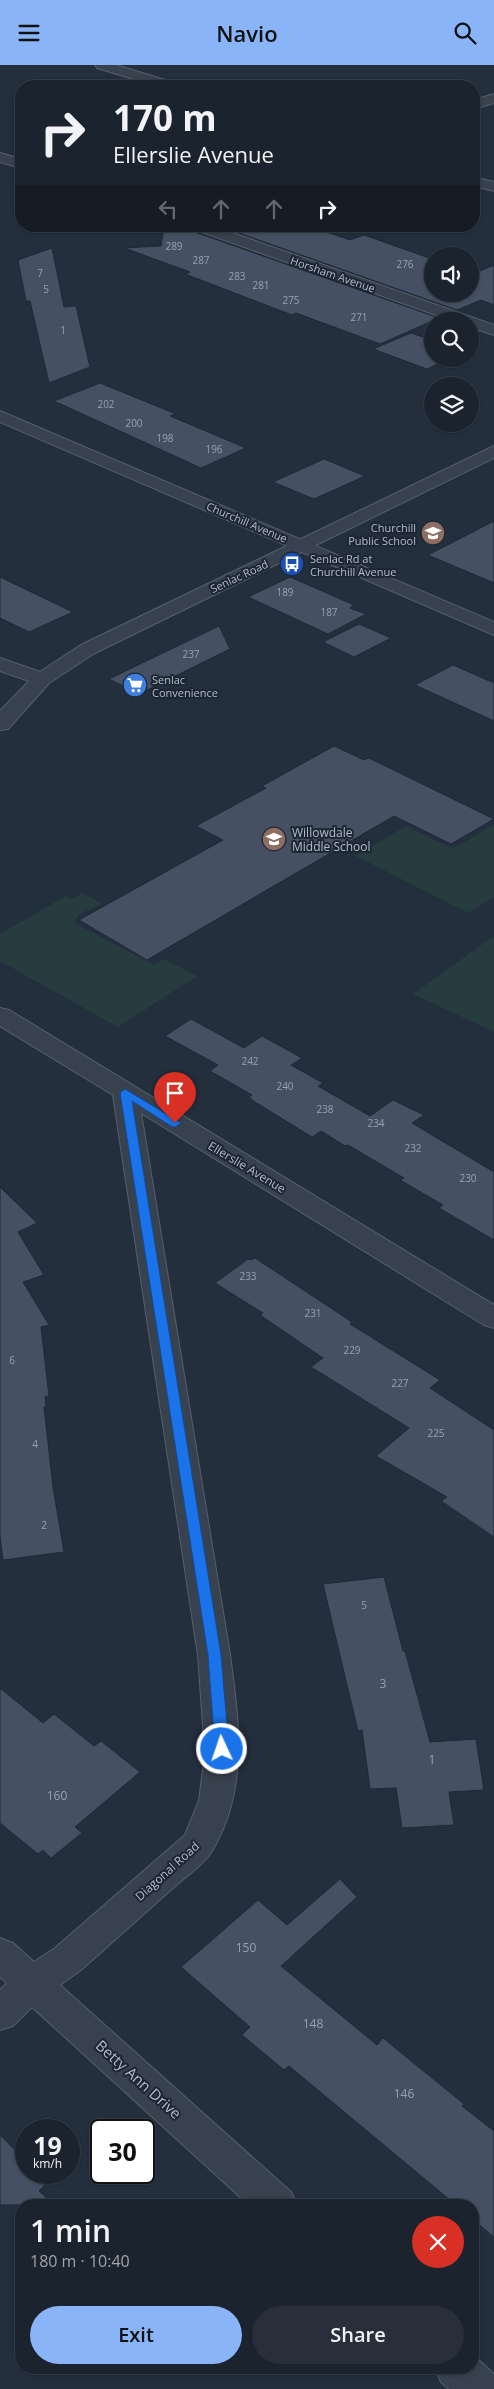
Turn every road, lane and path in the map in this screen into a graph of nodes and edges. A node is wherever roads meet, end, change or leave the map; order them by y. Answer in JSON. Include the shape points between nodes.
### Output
{"nodes":[{"id":1,"x":102,"y":65,"type":"edge"},
{"id":2,"x":151,"y":80,"type":"edge"},
{"id":3,"x":494,"y":98,"type":"edge"},
{"id":4,"x":480,"y":103,"type":"edge"},
{"id":5,"x":0,"y":157,"type":"edge"},
{"id":6,"x":15,"y":162,"type":"edge"},
{"id":7,"x":480,"y":183,"type":"edge"},
{"id":8,"x":494,"y":187,"type":"edge"},
{"id":9,"x":215,"y":232,"type":"edge"},
{"id":10,"x":441,"y":312,"type":"edge"},
{"id":11,"x":479,"y":326,"type":"edge"},
{"id":12,"x":494,"y":331,"type":"edge"},
{"id":13,"x":0,"y":415,"type":"edge"},
{"id":14,"x":494,"y":451,"type":"edge"},
{"id":15,"x":302,"y":546,"type":"junction"},
{"id":16,"x":494,"y":629,"type":"edge"},
{"id":17,"x":0,"y":664,"type":"edge"},
{"id":18,"x":42,"y":679,"type":"junction"},
{"id":19,"x":0,"y":724,"type":"edge"},
{"id":20,"x":0,"y":1015,"type":"edge"},
{"id":21,"x":125,"y":1093,"type":"junction"},
{"id":22,"x":494,"y":1318,"type":"edge"},
{"id":23,"x":0,"y":1954,"type":"edge"},
{"id":24,"x":32,"y":1983,"type":"junction"},
{"id":25,"x":0,"y":2014,"type":"edge"},
{"id":26,"x":270,"y":2199,"type":"edge"},
{"id":27,"x":464,"y":2374,"type":"edge"},
{"id":28,"x":480,"y":2389,"type":"edge"}],
"edges":[{"from":1,"to":2,"type":"street"},
{"from":3,"to":4,"type":"street"},
{"from":5,"to":6,"type":"street"},
{"from":7,"to":8,"type":"street"},
{"from":9,"to":10,"type":"street","name":"Horsham Avenue"},
{"from":11,"to":12,"type":"street","name":"Horsham Avenue"},
{"from":13,"to":15,"type":"street","name":"Churchill Avenue"},
{"from":14,"to":15,"type":"street","name":"Senlac Road"},
{"from":15,"to":16,"type":"street","name":"Churchill Avenue"},
{"from":15,"to":18,"type":"street","name":"Senlac Road","via":[[88,649]]},
{"from":17,"to":18,"type":"street"},
{"from":18,"to":19,"type":"street","name":"Senlac Road"},
{"from":20,"to":21,"type":"street","name":"Ellerslie Avenue"},
{"from":21,"to":22,"type":"street","name":"Ellerslie Avenue"},
{"from":21,"to":24,"type":"street","name":"Diagonal Road","via":[[214,1655],[223,1767],[209,1828],[197,1845],[68,1959]]},
{"from":23,"to":24,"type":"street","name":"Betty Ann Drive"},
{"from":24,"to":25,"type":"street","name":"Diagonal Road"},
{"from":24,"to":26,"type":"street","name":"Betty Ann Drive"},
{"from":27,"to":28,"type":"street"}]}
